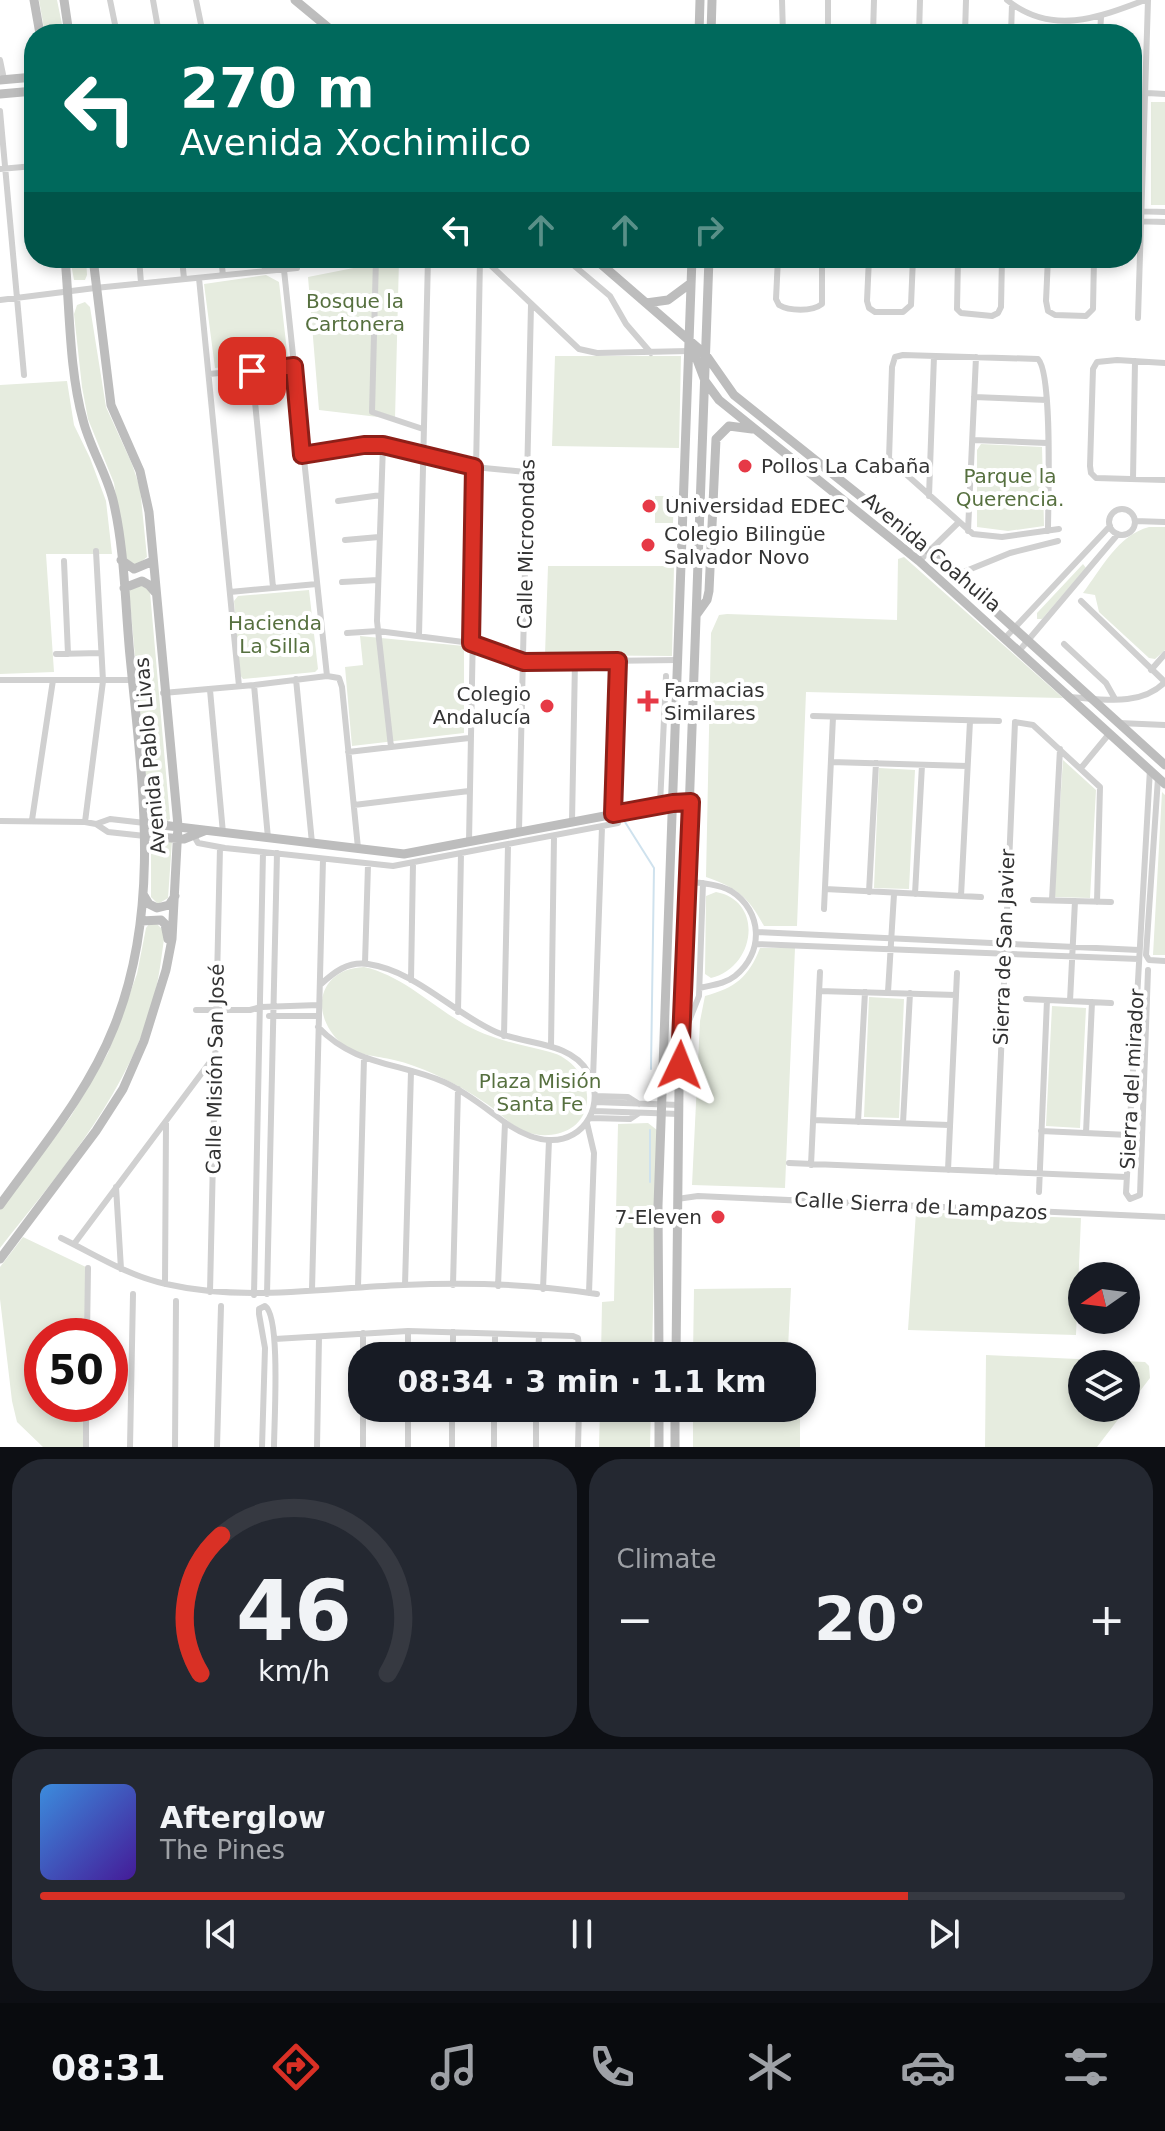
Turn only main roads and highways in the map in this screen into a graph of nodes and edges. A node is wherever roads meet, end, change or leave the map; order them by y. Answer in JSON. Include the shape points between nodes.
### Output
{"nodes":[{"id":1,"x":34,"y":0,"type":"edge"},
{"id":2,"x":64,"y":0,"type":"edge"},
{"id":3,"x":295,"y":0,"type":"edge"},
{"id":4,"x":700,"y":0,"type":"edge"},
{"id":5,"x":712,"y":0,"type":"edge"},
{"id":6,"x":38,"y":24,"type":"edge"},
{"id":7,"x":68,"y":24,"type":"edge"},
{"id":8,"x":324,"y":24,"type":"edge"},
{"id":9,"x":699,"y":24,"type":"edge"},
{"id":10,"x":711,"y":24,"type":"edge"},
{"id":11,"x":24,"y":78,"type":"edge"},
{"id":12,"x":2,"y":79,"type":"edge"},
{"id":13,"x":24,"y":92,"type":"edge"},
{"id":14,"x":0,"y":94,"type":"edge"},
{"id":15,"x":66,"y":268,"type":"edge"},
{"id":16,"x":94,"y":268,"type":"edge"},
{"id":17,"x":606,"y":268,"type":"edge"},
{"id":18,"x":692,"y":268,"type":"edge"},
{"id":19,"x":709,"y":268,"type":"edge"},
{"id":20,"x":691,"y":283,"type":"junction"},
{"id":21,"x":646,"y":303,"type":"junction"},
{"id":22,"x":689,"y":346,"type":"junction"},
{"id":23,"x":706,"y":355,"type":"junction"},
{"id":24,"x":720,"y":379,"type":"junction"},
{"id":25,"x":705,"y":381,"type":"junction"},
{"id":26,"x":713,"y":392,"type":"junction"},
{"id":27,"x":769,"y":423,"type":"junction"},
{"id":28,"x":758,"y":432,"type":"junction"},
{"id":29,"x":703,"y":445,"type":"junction"},
{"id":30,"x":713,"y":477,"type":"junction"},
{"id":31,"x":121,"y":560,"type":"junction"},
{"id":32,"x":153,"y":561,"type":"junction"},
{"id":33,"x":124,"y":588,"type":"junction"},
{"id":34,"x":155,"y":592,"type":"junction"},
{"id":35,"x":697,"y":614,"type":"junction"},
{"id":36,"x":1165,"y":765,"type":"edge"},
{"id":37,"x":1161,"y":781,"type":"edge"},
{"id":38,"x":691,"y":802,"type":"junction"},
{"id":39,"x":673,"y":803,"type":"junction"},
{"id":40,"x":145,"y":823,"type":"junction"},
{"id":41,"x":178,"y":826,"type":"junction"},
{"id":42,"x":197,"y":832,"type":"junction"},
{"id":43,"x":145,"y":836,"type":"junction"},
{"id":44,"x":178,"y":839,"type":"junction"},
{"id":45,"x":670,"y":875,"type":"junction"},
{"id":46,"x":688,"y":877,"type":"junction"},
{"id":47,"x":143,"y":894,"type":"junction"},
{"id":48,"x":175,"y":895,"type":"junction"},
{"id":49,"x":141,"y":921,"type":"junction"},
{"id":50,"x":166,"y":970,"type":"junction"},
{"id":51,"x":678,"y":1194,"type":"junction"},
{"id":52,"x":0,"y":1205,"type":"edge"},
{"id":53,"x":658,"y":1206,"type":"junction"},
{"id":54,"x":0,"y":1259,"type":"edge"},
{"id":55,"x":659,"y":1342,"type":"edge"},
{"id":56,"x":676,"y":1342,"type":"edge"},
{"id":57,"x":659,"y":1422,"type":"edge"},
{"id":58,"x":675,"y":1422,"type":"edge"},
{"id":59,"x":659,"y":1447,"type":"edge"},
{"id":60,"x":675,"y":1447,"type":"edge"}],
"edges":[{"from":1,"to":6,"type":"main road"},
{"from":2,"to":7,"type":"main road"},
{"from":3,"to":8,"type":"main road"},
{"from":4,"to":9,"type":"main road"},
{"from":5,"to":10,"type":"main road"},
{"from":11,"to":12,"type":"main road"},
{"from":13,"to":14,"type":"main road"},
{"from":15,"to":31,"type":"main road","name":"Avenida Pablo Livas","via":[[81,411],[113,499]]},
{"from":16,"to":32,"type":"main road","name":"Avenida Pablo Livas","via":[[109,393],[143,480]]},
{"from":17,"to":21,"type":"main road","name":"Avenida Coahuila"},
{"from":18,"to":20,"type":"main road"},
{"from":19,"to":23,"type":"main road"},
{"from":20,"to":21,"type":"main road","via":[[668,300]]},
{"from":20,"to":22,"type":"main road"},
{"from":21,"to":22,"type":"main road","name":"Avenida Coahuila"},
{"from":22,"to":23,"type":"main road","name":"Avenida Coahuila"},
{"from":22,"to":25,"type":"main road","name":"Avenida Coahuila"},
{"from":22,"to":39,"type":"main road"},
{"from":23,"to":24,"type":"main road","name":"Avenida Coahuila"},
{"from":23,"to":25,"type":"main road"},
{"from":24,"to":26,"type":"main road","via":[[712,380]]},
{"from":24,"to":27,"type":"main road","name":"Avenida Coahuila"},
{"from":25,"to":26,"type":"main road","name":"Avenida Coahuila"},
{"from":25,"to":29,"type":"main road"},
{"from":26,"to":28,"type":"main road","name":"Avenida Coahuila"},
{"from":27,"to":28,"type":"main road","via":[[770,433]]},
{"from":27,"to":36,"type":"main road","name":"Avenida Coahuila","via":[[929,551]]},
{"from":28,"to":30,"type":"main road","via":[[735,425],[724,429],[716,439]]},
{"from":28,"to":37,"type":"main road","name":"Avenida Coahuila","via":[[919,561]]},
{"from":29,"to":30,"type":"main road"},
{"from":29,"to":35,"type":"main road"},
{"from":30,"to":35,"type":"main road","via":[[709,591]]},
{"from":31,"to":32,"type":"main road","via":[[134,569]]},
{"from":31,"to":33,"type":"main road","name":"Avenida Pablo Livas"},
{"from":32,"to":34,"type":"main road","name":"Avenida Pablo Livas"},
{"from":33,"to":34,"type":"main road","via":[[142,581]]},
{"from":33,"to":40,"type":"main road","name":"Avenida Pablo Livas"},
{"from":34,"to":41,"type":"main road","name":"Avenida Pablo Livas"},
{"from":35,"to":38,"type":"main road"},
{"from":38,"to":39,"type":"main road"},
{"from":38,"to":46,"type":"main road"},
{"from":39,"to":42,"type":"main road","via":[[616,819],[572,822],[404,854]]},
{"from":39,"to":45,"type":"main road"},
{"from":40,"to":41,"type":"main road"},
{"from":40,"to":43,"type":"main road","name":"Avenida Pablo Livas"},
{"from":41,"to":42,"type":"main road"},
{"from":41,"to":44,"type":"main road","name":"Avenida Pablo Livas"},
{"from":42,"to":44,"type":"main road"},
{"from":43,"to":44,"type":"main road"},
{"from":43,"to":47,"type":"main road","name":"Avenida Pablo Livas"},
{"from":44,"to":48,"type":"main road","name":"Avenida Pablo Livas"},
{"from":45,"to":46,"type":"main road"},
{"from":45,"to":53,"type":"main road"},
{"from":46,"to":51,"type":"main road"},
{"from":47,"to":48,"type":"main road","via":[[157,908],[169,905]]},
{"from":47,"to":49,"type":"main road","name":"Avenida Pablo Livas"},
{"from":48,"to":50,"type":"main road","name":"Avenida Pablo Livas"},
{"from":49,"to":50,"type":"main road","via":[[165,924]]},
{"from":49,"to":52,"type":"main road","name":"Avenida Pablo Livas","via":[[126,994],[98,1063]]},
{"from":50,"to":54,"type":"main road","name":"Avenida Pablo Livas","via":[[123,1089]]},
{"from":51,"to":53,"type":"main road"},
{"from":51,"to":56,"type":"main road"},
{"from":53,"to":55,"type":"main road"},
{"from":57,"to":59,"type":"main road"},
{"from":58,"to":60,"type":"main road"}]}
